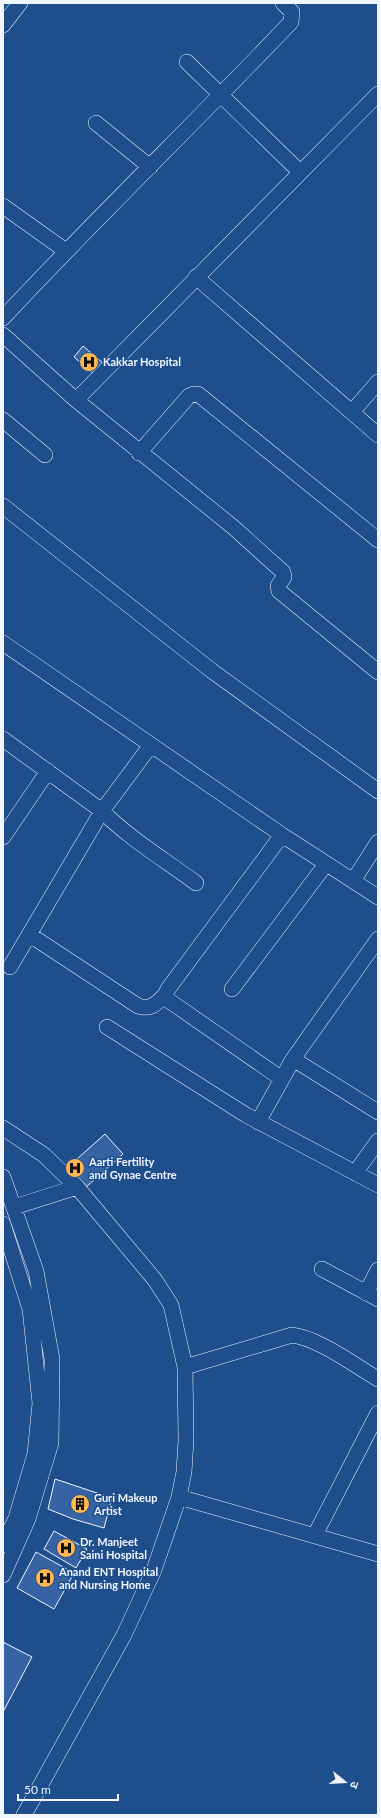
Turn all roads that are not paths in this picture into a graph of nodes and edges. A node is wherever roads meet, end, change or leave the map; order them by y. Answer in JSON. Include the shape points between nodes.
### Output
{"nodes":[{"id":1,"x":20,"y":3,"type":"edge"},
{"id":2,"x":283,"y":3,"type":"edge"},
{"id":3,"x":3,"y":25,"type":"edge"},
{"id":4,"x":187,"y":62,"type":"dead end"},
{"id":5,"x":378,"y":94,"type":"edge"},
{"id":6,"x":221,"y":96,"type":"junction"},
{"id":7,"x":96,"y":123,"type":"dead end"},
{"id":8,"x":150,"y":167,"type":"junction"},
{"id":9,"x":300,"y":172,"type":"junction"},
{"id":10,"x":3,"y":206,"type":"edge"},
{"id":11,"x":66,"y":251,"type":"junction"},
{"id":12,"x":196,"y":277,"type":"junction"},
{"id":13,"x":3,"y":318,"type":"edge"},
{"id":14,"x":3,"y":335,"type":"edge"},
{"id":15,"x":378,"y":382,"type":"edge"},
{"id":16,"x":76,"y":400,"type":"junction"},
{"id":17,"x":352,"y":412,"type":"junction"},
{"id":18,"x":3,"y":420,"type":"edge"},
{"id":19,"x":378,"y":435,"type":"edge"},
{"id":20,"x":139,"y":453,"type":"junction"},
{"id":21,"x":45,"y":455,"type":"dead end"},
{"id":22,"x":3,"y":506,"type":"edge"},
{"id":23,"x":378,"y":540,"type":"edge"},
{"id":24,"x":3,"y":642,"type":"edge"},
{"id":25,"x":378,"y":672,"type":"edge"},
{"id":26,"x":3,"y":739,"type":"edge"},
{"id":27,"x":151,"y":745,"type":"junction"},
{"id":28,"x":48,"y":771,"type":"junction"},
{"id":29,"x":378,"y":791,"type":"edge"},
{"id":30,"x":102,"y":811,"type":"junction"},
{"id":31,"x":282,"y":835,"type":"junction"},
{"id":32,"x":3,"y":837,"type":"edge"},
{"id":33,"x":378,"y":842,"type":"edge"},
{"id":34,"x":326,"y":864,"type":"junction"},
{"id":35,"x":353,"y":881,"type":"junction"},
{"id":36,"x":196,"y":882,"type":"dead end"},
{"id":37,"x":378,"y":897,"type":"edge"},
{"id":38,"x":30,"y":935,"type":"junction"},
{"id":39,"x":378,"y":939,"type":"edge"},
{"id":40,"x":10,"y":967,"type":"dead end"},
{"id":41,"x":232,"y":988,"type":"dead end"},
{"id":42,"x":165,"y":995,"type":"junction"},
{"id":43,"x":107,"y":1027,"type":"dead end"},
{"id":44,"x":293,"y":1059,"type":"junction"},
{"id":45,"x":282,"y":1078,"type":"junction"},
{"id":46,"x":378,"y":1112,"type":"edge"},
{"id":47,"x":258,"y":1122,"type":"junction"},
{"id":48,"x":3,"y":1128,"type":"edge"},
{"id":49,"x":378,"y":1141,"type":"edge"},
{"id":50,"x":355,"y":1173,"type":"junction"},
{"id":51,"x":3,"y":1177,"type":"edge"},
{"id":52,"x":378,"y":1185,"type":"edge"},
{"id":53,"x":77,"y":1187,"type":"junction"},
{"id":54,"x":14,"y":1207,"type":"junction"},
{"id":55,"x":3,"y":1224,"type":"edge"},
{"id":56,"x":322,"y":1269,"type":"dead end"},
{"id":57,"x":378,"y":1270,"type":"edge"},
{"id":58,"x":372,"y":1296,"type":"edge"},
{"id":59,"x":185,"y":1367,"type":"junction"},
{"id":60,"x":378,"y":1379,"type":"edge"},
{"id":61,"x":378,"y":1413,"type":"edge"},
{"id":62,"x":179,"y":1497,"type":"junction"},
{"id":63,"x":315,"y":1535,"type":"junction"},
{"id":64,"x":3,"y":1545,"type":"edge"},
{"id":65,"x":378,"y":1554,"type":"edge"},
{"id":66,"x":3,"y":1575,"type":"edge"},
{"id":67,"x":24,"y":1815,"type":"edge"}],
"edges":[{"from":1,"to":3,"type":"street"},
{"from":2,"to":6,"type":"street","via":[[292,12],[291,22]]},
{"from":4,"to":6,"type":"street"},
{"from":5,"to":9,"type":"street"},
{"from":6,"to":8,"type":"street"},
{"from":6,"to":9,"type":"street"},
{"from":7,"to":8,"type":"street"},
{"from":8,"to":11,"type":"street"},
{"from":9,"to":12,"type":"street"},
{"from":10,"to":11,"type":"street"},
{"from":11,"to":13,"type":"street"},
{"from":12,"to":16,"type":"street"},
{"from":12,"to":17,"type":"street"},
{"from":14,"to":16,"type":"street"},
{"from":15,"to":17,"type":"street"},
{"from":16,"to":20,"type":"street"},
{"from":17,"to":19,"type":"street"},
{"from":18,"to":21,"type":"street"},
{"from":20,"to":23,"type":"street","via":[[189,396],[198,394]]},
{"from":20,"to":25,"type":"street","via":[[233,527],[282,572],[284,577],[278,586],[279,591]]},
{"from":22,"to":29,"type":"street","via":[[212,671]]},
{"from":24,"to":27,"type":"street"},
{"from":26,"to":28,"type":"street"},
{"from":27,"to":30,"type":"street"},
{"from":27,"to":31,"type":"street"},
{"from":28,"to":30,"type":"street"},
{"from":28,"to":32,"type":"street"},
{"from":30,"to":36,"type":"street","via":[[115,824]]},
{"from":30,"to":38,"type":"street"},
{"from":31,"to":34,"type":"street"},
{"from":31,"to":42,"type":"street"},
{"from":33,"to":35,"type":"street"},
{"from":34,"to":35,"type":"street"},
{"from":34,"to":41,"type":"street"},
{"from":35,"to":37,"type":"street"},
{"from":38,"to":40,"type":"street"},
{"from":38,"to":42,"type":"street","via":[[138,1006],[151,1007]]},
{"from":39,"to":44,"type":"street"},
{"from":42,"to":45,"type":"street","via":[[168,1000]]},
{"from":43,"to":47,"type":"street"},
{"from":44,"to":45,"type":"street"},
{"from":44,"to":46,"type":"street"},
{"from":45,"to":47,"type":"street"},
{"from":47,"to":50,"type":"street"},
{"from":48,"to":53,"type":"street","via":[[44,1155]]},
{"from":49,"to":50,"type":"street"},
{"from":50,"to":52,"type":"street"},
{"from":51,"to":54,"type":"street"},
{"from":53,"to":54,"type":"street"},
{"from":53,"to":59,"type":"street","via":[[155,1280],[171,1305]]},
{"from":54,"to":66,"type":"street","via":[[36,1271],[52,1359],[51,1443],[28,1520]]},
{"from":55,"to":64,"type":"street","via":[[30,1309],[40,1403],[35,1454],[16,1518]]},
{"from":56,"to":58,"type":"street"},
{"from":57,"to":58,"type":"street"},
{"from":59,"to":60,"type":"street","via":[[292,1335],[313,1340]]},
{"from":59,"to":62,"type":"street","via":[[186,1440]]},
{"from":61,"to":63,"type":"street"},
{"from":62,"to":63,"type":"street"},
{"from":62,"to":67,"type":"street","via":[[154,1570],[124,1635]]},
{"from":63,"to":65,"type":"street"}]}
